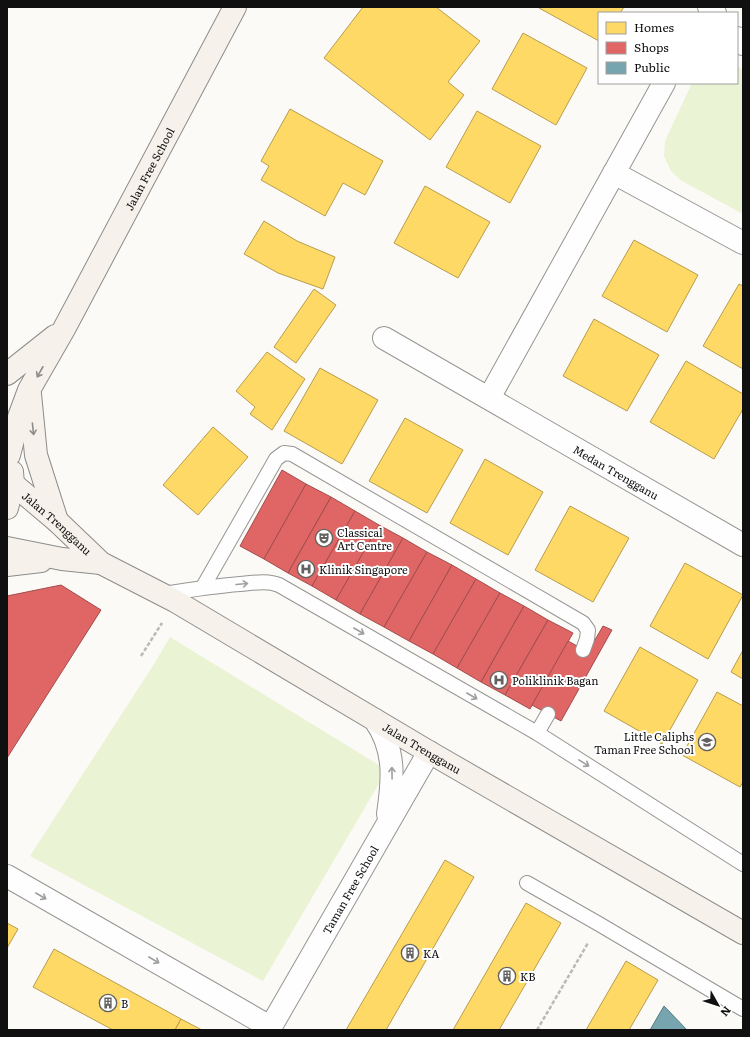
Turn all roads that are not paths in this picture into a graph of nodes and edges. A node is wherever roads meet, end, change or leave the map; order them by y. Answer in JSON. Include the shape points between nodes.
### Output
{"nodes":[{"id":1,"x":234,"y":7,"type":"edge"},
{"id":2,"x":663,"y":84,"type":"edge"},
{"id":3,"x":614,"y":173,"type":"junction"},
{"id":4,"x":743,"y":243,"type":"edge"},
{"id":5,"x":64,"y":329,"type":"junction"},
{"id":6,"x":384,"y":338,"type":"dead end"},
{"id":7,"x":31,"y":355,"type":"junction"},
{"id":8,"x":7,"y":360,"type":"edge"},
{"id":9,"x":7,"y":374,"type":"edge"},
{"id":10,"x":29,"y":390,"type":"junction"},
{"id":11,"x":489,"y":398,"type":"junction"},
{"id":12,"x":8,"y":454,"type":"edge"},
{"id":13,"x":13,"y":484,"type":"junction"},
{"id":14,"x":7,"y":508,"type":"edge"},
{"id":15,"x":58,"y":521,"type":"junction"},
{"id":16,"x":743,"y":545,"type":"edge"},
{"id":17,"x":7,"y":548,"type":"edge"},
{"id":18,"x":62,"y":559,"type":"junction"},
{"id":19,"x":102,"y":563,"type":"junction"},
{"id":20,"x":7,"y":565,"type":"edge"},
{"id":21,"x":204,"y":587,"type":"junction"},
{"id":22,"x":169,"y":598,"type":"junction"},
{"id":23,"x":583,"y":650,"type":"dead end"},
{"id":24,"x":548,"y":714,"type":"dead end"},
{"id":25,"x":375,"y":720,"type":"junction"},
{"id":26,"x":537,"y":733,"type":"junction"},
{"id":27,"x":429,"y":752,"type":"junction"},
{"id":28,"x":386,"y":825,"type":"junction"},
{"id":29,"x":743,"y":864,"type":"edge"},
{"id":30,"x":7,"y":876,"type":"edge"},
{"id":31,"x":527,"y":883,"type":"dead end"},
{"id":32,"x":743,"y":934,"type":"edge"},
{"id":33,"x":743,"y":1009,"type":"edge"},
{"id":34,"x":270,"y":1028,"type":"edge"}],
"edges":[{"from":1,"to":5,"type":"main road","name":"Jalan Free School"},
{"from":2,"to":3,"type":"street"},
{"from":3,"to":4,"type":"street"},
{"from":3,"to":11,"type":"street"},
{"from":5,"to":7,"type":"main road","name":"Jalan Free School"},
{"from":5,"to":10,"type":"main road","name":"Jalan Free School","one_way":true},
{"from":6,"to":11,"type":"street","name":"Medan Trengganu"},
{"from":7,"to":8,"type":"main road"},
{"from":7,"to":9,"type":"main road","name":"Jalan Free School"},
{"from":10,"to":12,"type":"main road","name":"Jalan Free School"},
{"from":10,"to":15,"type":"main road","one_way":true,"via":[[36,455]]},
{"from":11,"to":16,"type":"street","name":"Medan Trengganu"},
{"from":12,"to":13,"type":"main road"},
{"from":13,"to":14,"type":"main road"},
{"from":13,"to":15,"type":"main road","name":"Jalan Trengganu"},
{"from":15,"to":19,"type":"main road","name":"Jalan Trengganu"},
{"from":17,"to":18,"type":"main road","name":"Jalan Trengganu"},
{"from":18,"to":19,"type":"main road","name":"Jalan Trengganu"},
{"from":18,"to":20,"type":"main road"},
{"from":19,"to":22,"type":"main road","name":"Jalan Trengganu"},
{"from":21,"to":22,"type":"lane"},
{"from":21,"to":23,"type":"lane","via":[[276,458],[284,453],[292,454],[583,623],[588,630]]},
{"from":21,"to":26,"type":"lane","one_way":true,"via":[[274,583]]},
{"from":22,"to":25,"type":"main road","name":"Jalan Trengganu"},
{"from":24,"to":26,"type":"lane"},
{"from":25,"to":27,"type":"main road","name":"Jalan Trengganu"},
{"from":28,"to":25,"type":"street","one_way":true,"via":[[393,772],[391,755],[381,728]]},
{"from":26,"to":29,"type":"lane","one_way":true},
{"from":27,"to":28,"type":"street","name":"Taman Free School"},
{"from":27,"to":32,"type":"main road","name":"Jalan Trengganu"},
{"from":28,"to":34,"type":"street","name":"Taman Free School"},
{"from":30,"to":34,"type":"street","name":"Taman Free School","one_way":true},
{"from":31,"to":33,"type":"lane"}]}
